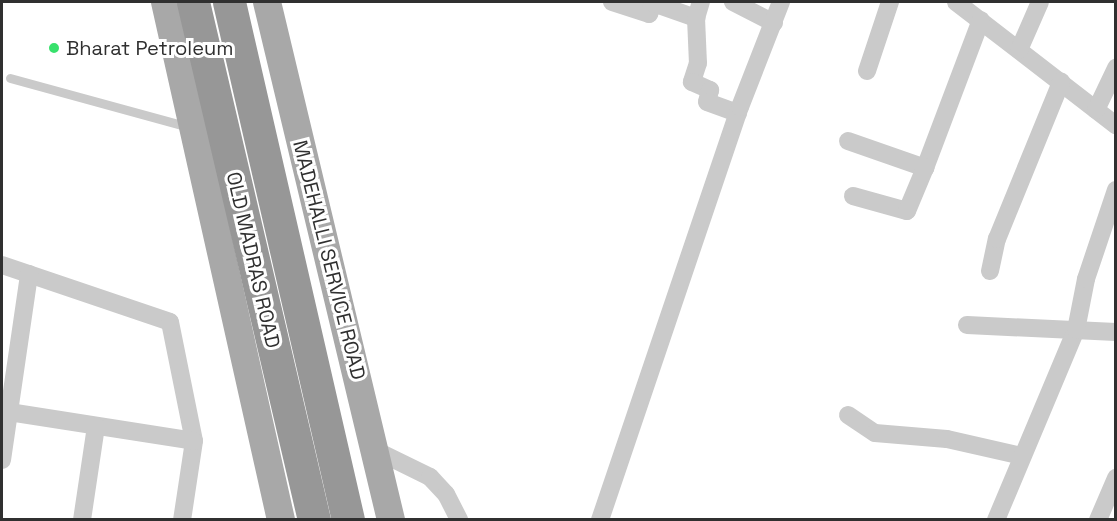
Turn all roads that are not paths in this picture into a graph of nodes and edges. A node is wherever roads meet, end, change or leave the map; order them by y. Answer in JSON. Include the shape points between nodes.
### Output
{"nodes":[{"id":1,"x":165,"y":2,"type":"edge"},
{"id":2,"x":193,"y":2,"type":"edge"},
{"id":3,"x":229,"y":2,"type":"edge"},
{"id":4,"x":267,"y":2,"type":"edge"},
{"id":5,"x":612,"y":2,"type":"edge"},
{"id":6,"x":653,"y":2,"type":"edge"},
{"id":7,"x":734,"y":2,"type":"edge"},
{"id":8,"x":781,"y":2,"type":"edge"},
{"id":9,"x":890,"y":2,"type":"edge"},
{"id":10,"x":956,"y":2,"type":"edge"},
{"id":11,"x":1040,"y":2,"type":"edge"},
{"id":12,"x":698,"y":10,"type":"edge"},
{"id":13,"x":981,"y":20,"type":"junction"},
{"id":14,"x":774,"y":22,"type":"junction"},
{"id":15,"x":1019,"y":50,"type":"junction"},
{"id":16,"x":1116,"y":68,"type":"edge"},
{"id":17,"x":867,"y":71,"type":"dead end"},
{"id":18,"x":10,"y":78,"type":"dead end"},
{"id":19,"x":1061,"y":82,"type":"junction"},
{"id":20,"x":1096,"y":110,"type":"junction"},
{"id":21,"x":738,"y":113,"type":"junction"},
{"id":22,"x":1116,"y":125,"type":"edge"},
{"id":23,"x":194,"y":128,"type":"junction"},
{"id":24,"x":848,"y":141,"type":"dead end"},
{"id":25,"x":926,"y":168,"type":"junction"},
{"id":26,"x":1116,"y":190,"type":"edge"},
{"id":27,"x":853,"y":196,"type":"dead end"},
{"id":28,"x":2,"y":265,"type":"edge"},
{"id":29,"x":990,"y":271,"type":"dead end"},
{"id":30,"x":29,"y":274,"type":"junction"},
{"id":31,"x":967,"y":325,"type":"dead end"},
{"id":32,"x":1076,"y":330,"type":"junction"},
{"id":33,"x":1116,"y":332,"type":"edge"},
{"id":34,"x":9,"y":412,"type":"junction"},
{"id":35,"x":848,"y":415,"type":"dead end"},
{"id":36,"x":96,"y":426,"type":"junction"},
{"id":37,"x":194,"y":441,"type":"junction"},
{"id":38,"x":375,"y":450,"type":"junction"},
{"id":39,"x":1022,"y":456,"type":"junction"},
{"id":40,"x":2,"y":460,"type":"edge"},
{"id":41,"x":1116,"y":478,"type":"edge"},
{"id":42,"x":82,"y":519,"type":"edge"},
{"id":43,"x":182,"y":519,"type":"edge"},
{"id":44,"x":281,"y":519,"type":"edge"},
{"id":45,"x":314,"y":519,"type":"edge"},
{"id":46,"x":348,"y":519,"type":"edge"},
{"id":47,"x":391,"y":519,"type":"edge"},
{"id":48,"x":459,"y":519,"type":"edge"},
{"id":49,"x":600,"y":519,"type":"edge"},
{"id":50,"x":996,"y":519,"type":"edge"},
{"id":51,"x":1098,"y":519,"type":"edge"}],
"edges":[{"from":1,"to":23,"type":"main road"},
{"from":2,"to":45,"type":"highway","name":"OLD MADRAS ROAD"},
{"from":3,"to":46,"type":"highway","name":"OLD MADRAS ROAD"},
{"from":4,"to":38,"type":"main road","name":"MADEHALLI SERVICE ROAD"},
{"from":5,"to":6,"type":"street","via":[[649,14]]},
{"from":6,"to":12,"type":"street"},
{"from":7,"to":14,"type":"street"},
{"from":8,"to":14,"type":"street"},
{"from":9,"to":17,"type":"street"},
{"from":10,"to":13,"type":"street"},
{"from":11,"to":15,"type":"street"},
{"from":12,"to":21,"type":"street","via":[[698,63],[692,82],[710,90],[706,102]]},
{"from":13,"to":15,"type":"street"},
{"from":13,"to":25,"type":"street"},
{"from":14,"to":21,"type":"street"},
{"from":15,"to":19,"type":"street"},
{"from":16,"to":20,"type":"street"},
{"from":18,"to":23,"type":"lane"},
{"from":19,"to":20,"type":"street"},
{"from":19,"to":29,"type":"street","via":[[997,239]]},
{"from":20,"to":22,"type":"street"},
{"from":21,"to":49,"type":"street"},
{"from":23,"to":44,"type":"main road"},
{"from":24,"to":25,"type":"street"},
{"from":25,"to":27,"type":"street","via":[[907,211]]},
{"from":26,"to":32,"type":"street","via":[[1086,279]]},
{"from":28,"to":30,"type":"street"},
{"from":30,"to":34,"type":"street"},
{"from":30,"to":37,"type":"street","via":[[170,322]]},
{"from":31,"to":32,"type":"street"},
{"from":32,"to":33,"type":"street"},
{"from":32,"to":39,"type":"street"},
{"from":34,"to":36,"type":"street"},
{"from":34,"to":40,"type":"street"},
{"from":35,"to":39,"type":"street","via":[[875,433],[947,439]]},
{"from":36,"to":37,"type":"street"},
{"from":36,"to":42,"type":"street"},
{"from":37,"to":43,"type":"street"},
{"from":38,"to":47,"type":"main road","name":"MADEHALLI SERVICE ROAD"},
{"from":38,"to":48,"type":"street","via":[[430,477],[446,494]]},
{"from":39,"to":50,"type":"street"},
{"from":41,"to":51,"type":"street"}]}
